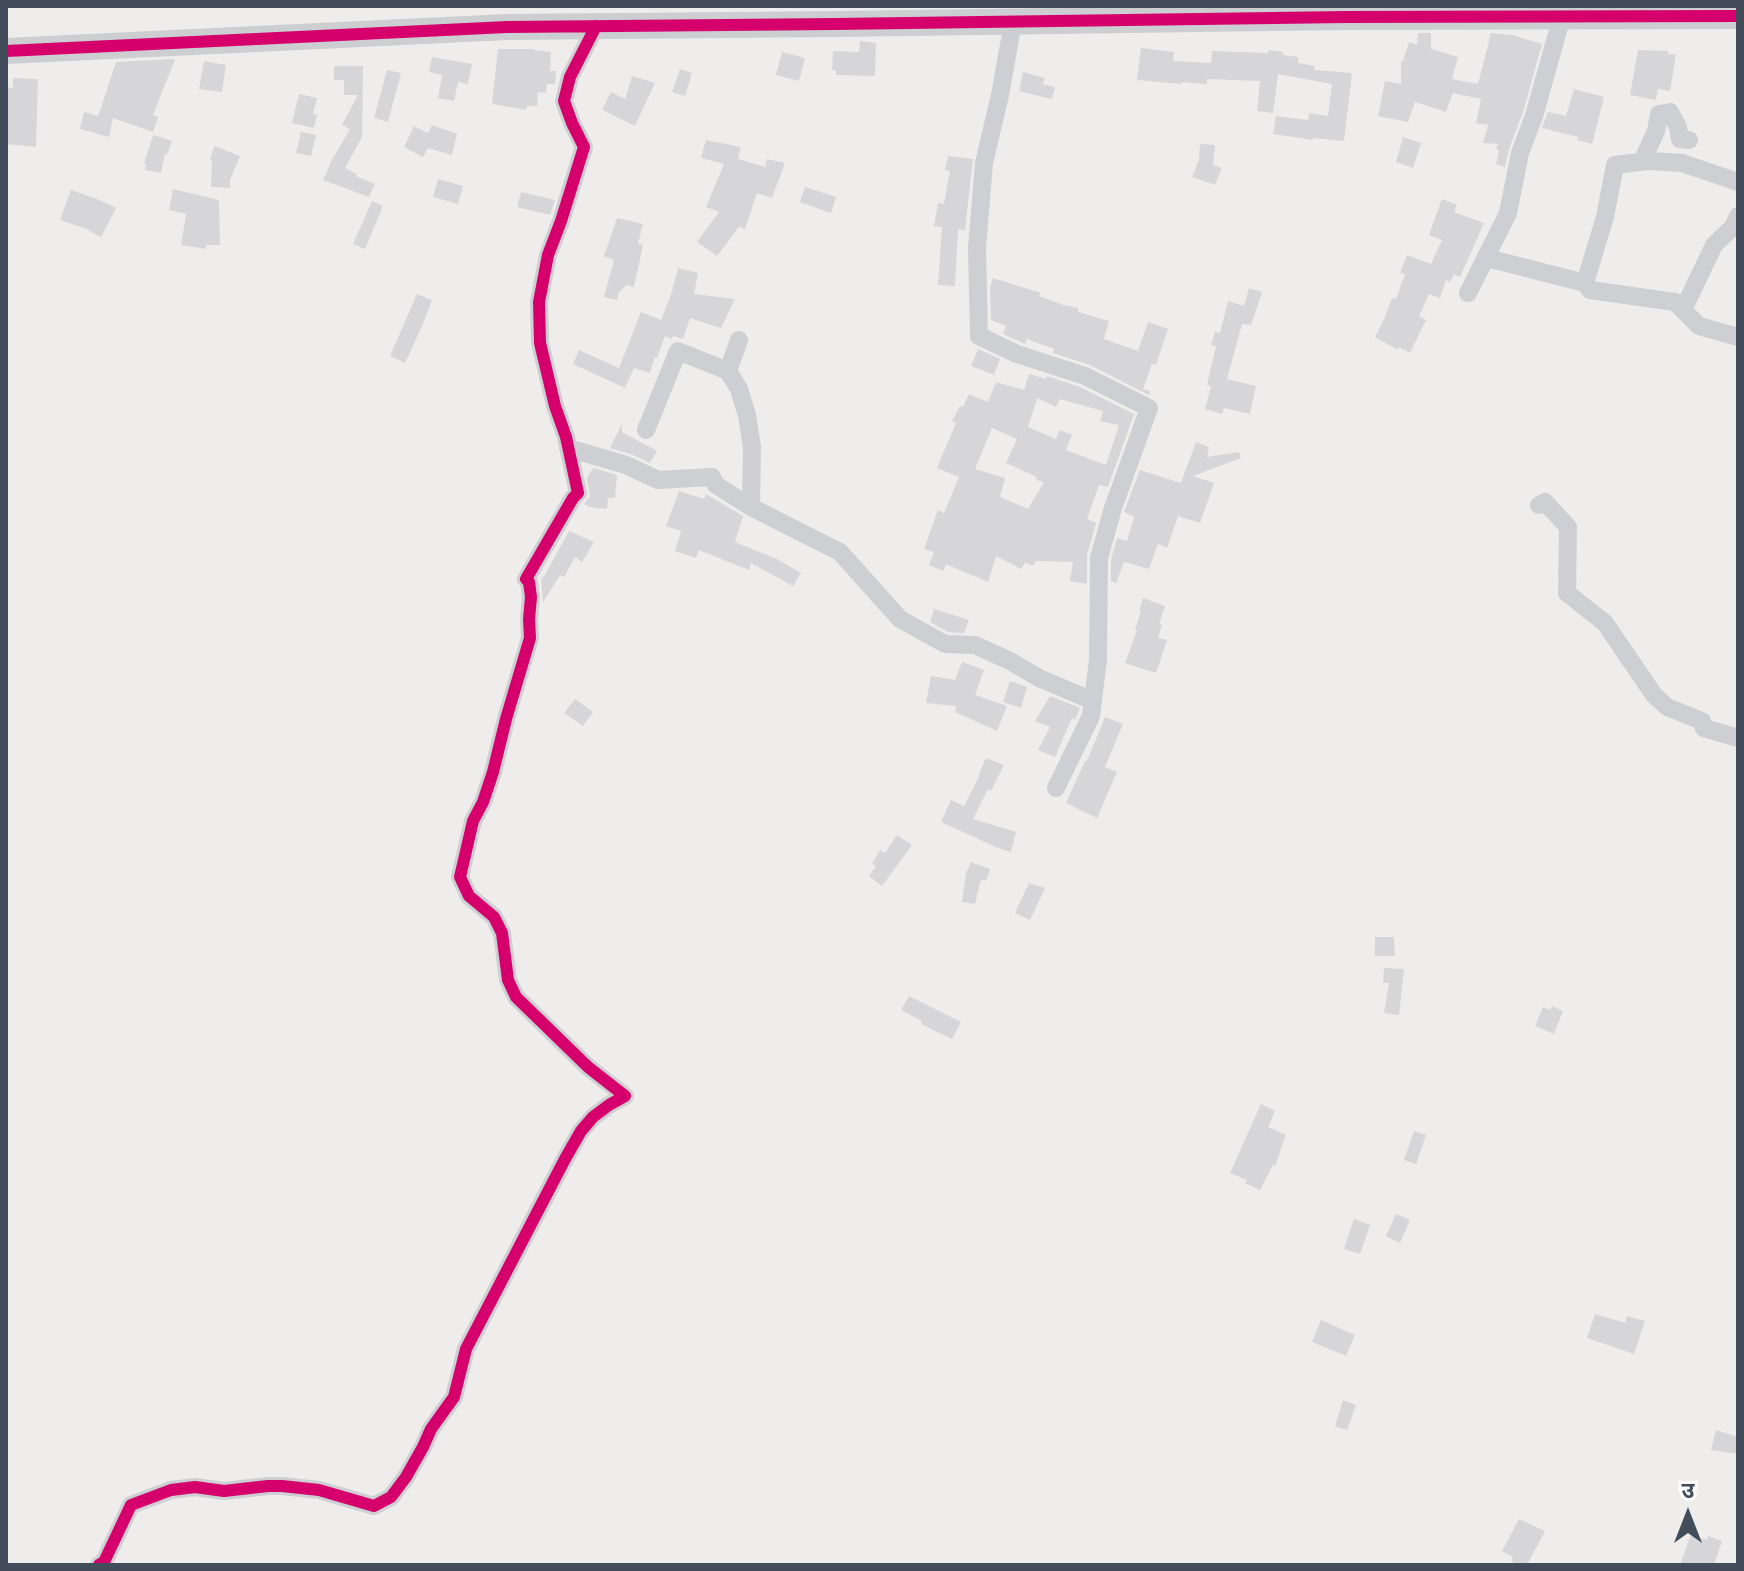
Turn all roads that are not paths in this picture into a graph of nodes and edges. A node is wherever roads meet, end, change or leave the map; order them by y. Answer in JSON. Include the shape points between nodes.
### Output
{"nodes":[{"id":1,"x":1491,"y":11,"type":"edge"},
{"id":2,"x":1265,"y":12,"type":"edge"},
{"id":3,"x":836,"y":15,"type":"edge"},
{"id":4,"x":1562,"y":16,"type":"junction"},
{"id":5,"x":1738,"y":16,"type":"edge"},
{"id":6,"x":1013,"y":22,"type":"junction"},
{"id":7,"x":596,"y":26,"type":"junction"},
{"id":8,"x":6,"y":51,"type":"edge"},
{"id":9,"x":1689,"y":140,"type":"dead end"},
{"id":10,"x":1648,"y":161,"type":"junction"},
{"id":11,"x":1738,"y":182,"type":"edge"},
{"id":12,"x":1738,"y":216,"type":"edge"},
{"id":13,"x":1487,"y":258,"type":"junction"},
{"id":14,"x":1585,"y":283,"type":"junction"},
{"id":15,"x":1468,"y":293,"type":"dead end"},
{"id":16,"x":1683,"y":310,"type":"junction"},
{"id":17,"x":1738,"y":337,"type":"edge"},
{"id":18,"x":739,"y":340,"type":"dead end"},
{"id":19,"x":728,"y":371,"type":"junction"},
{"id":20,"x":646,"y":430,"type":"dead end"},
{"id":21,"x":568,"y":448,"type":"junction"},
{"id":22,"x":1539,"y":505,"type":"dead end"},
{"id":23,"x":751,"y":507,"type":"junction"},
{"id":24,"x":1093,"y":701,"type":"junction"},
{"id":25,"x":1738,"y":738,"type":"edge"},
{"id":26,"x":1056,"y":788,"type":"dead end"},
{"id":27,"x":99,"y":1565,"type":"edge"}],
"edges":[{"from":1,"to":2,"type":"street"},
{"from":1,"to":4,"type":"street"},
{"from":2,"to":6,"type":"street"},
{"from":3,"to":6,"type":"street"},
{"from":3,"to":7,"type":"street"},
{"from":4,"to":5,"type":"street"},
{"from":4,"to":13,"type":"street","via":[[1520,153],[1508,213]]},
{"from":6,"to":24,"type":"street","via":[[984,163],[977,248],[979,336],[1085,376],[1149,408],[1099,558]]},
{"from":7,"to":8,"type":"street"},
{"from":7,"to":21,"type":"street","via":[[564,101],[584,147],[548,255],[539,302],[540,343]]},
{"from":9,"to":10,"type":"street","via":[[1680,139],[1670,112],[1659,114],[1645,155]]},
{"from":10,"to":11,"type":"street","via":[[1682,163]]},
{"from":10,"to":14,"type":"street","via":[[1615,165]]},
{"from":12,"to":16,"type":"street","via":[[1714,245]]},
{"from":13,"to":14,"type":"street"},
{"from":13,"to":15,"type":"street"},
{"from":14,"to":16,"type":"street","via":[[1590,290],[1675,302]]},
{"from":16,"to":17,"type":"street","via":[[1699,326]]},
{"from":18,"to":19,"type":"street"},
{"from":19,"to":20,"type":"street","via":[[678,351]]},
{"from":19,"to":23,"type":"street","via":[[747,415]]},
{"from":21,"to":23,"type":"street","via":[[658,480],[712,477]]},
{"from":21,"to":27,"type":"street","via":[[578,493],[526,579],[530,638],[460,877],[469,896],[494,917],[502,933],[508,980],[516,997],[625,1096],[593,1117],[570,1149],[466,1349],[454,1397],[391,1497],[374,1506],[282,1486],[171,1490],[131,1505]]},
{"from":22,"to":25,"type":"street","via":[[1545,502],[1568,527],[1567,593],[1605,623],[1654,695],[1667,707],[1702,721],[1704,728]]},
{"from":23,"to":24,"type":"street","via":[[840,552],[900,619],[945,644],[975,645]]},
{"from":24,"to":26,"type":"street","via":[[1091,716]]}]}
